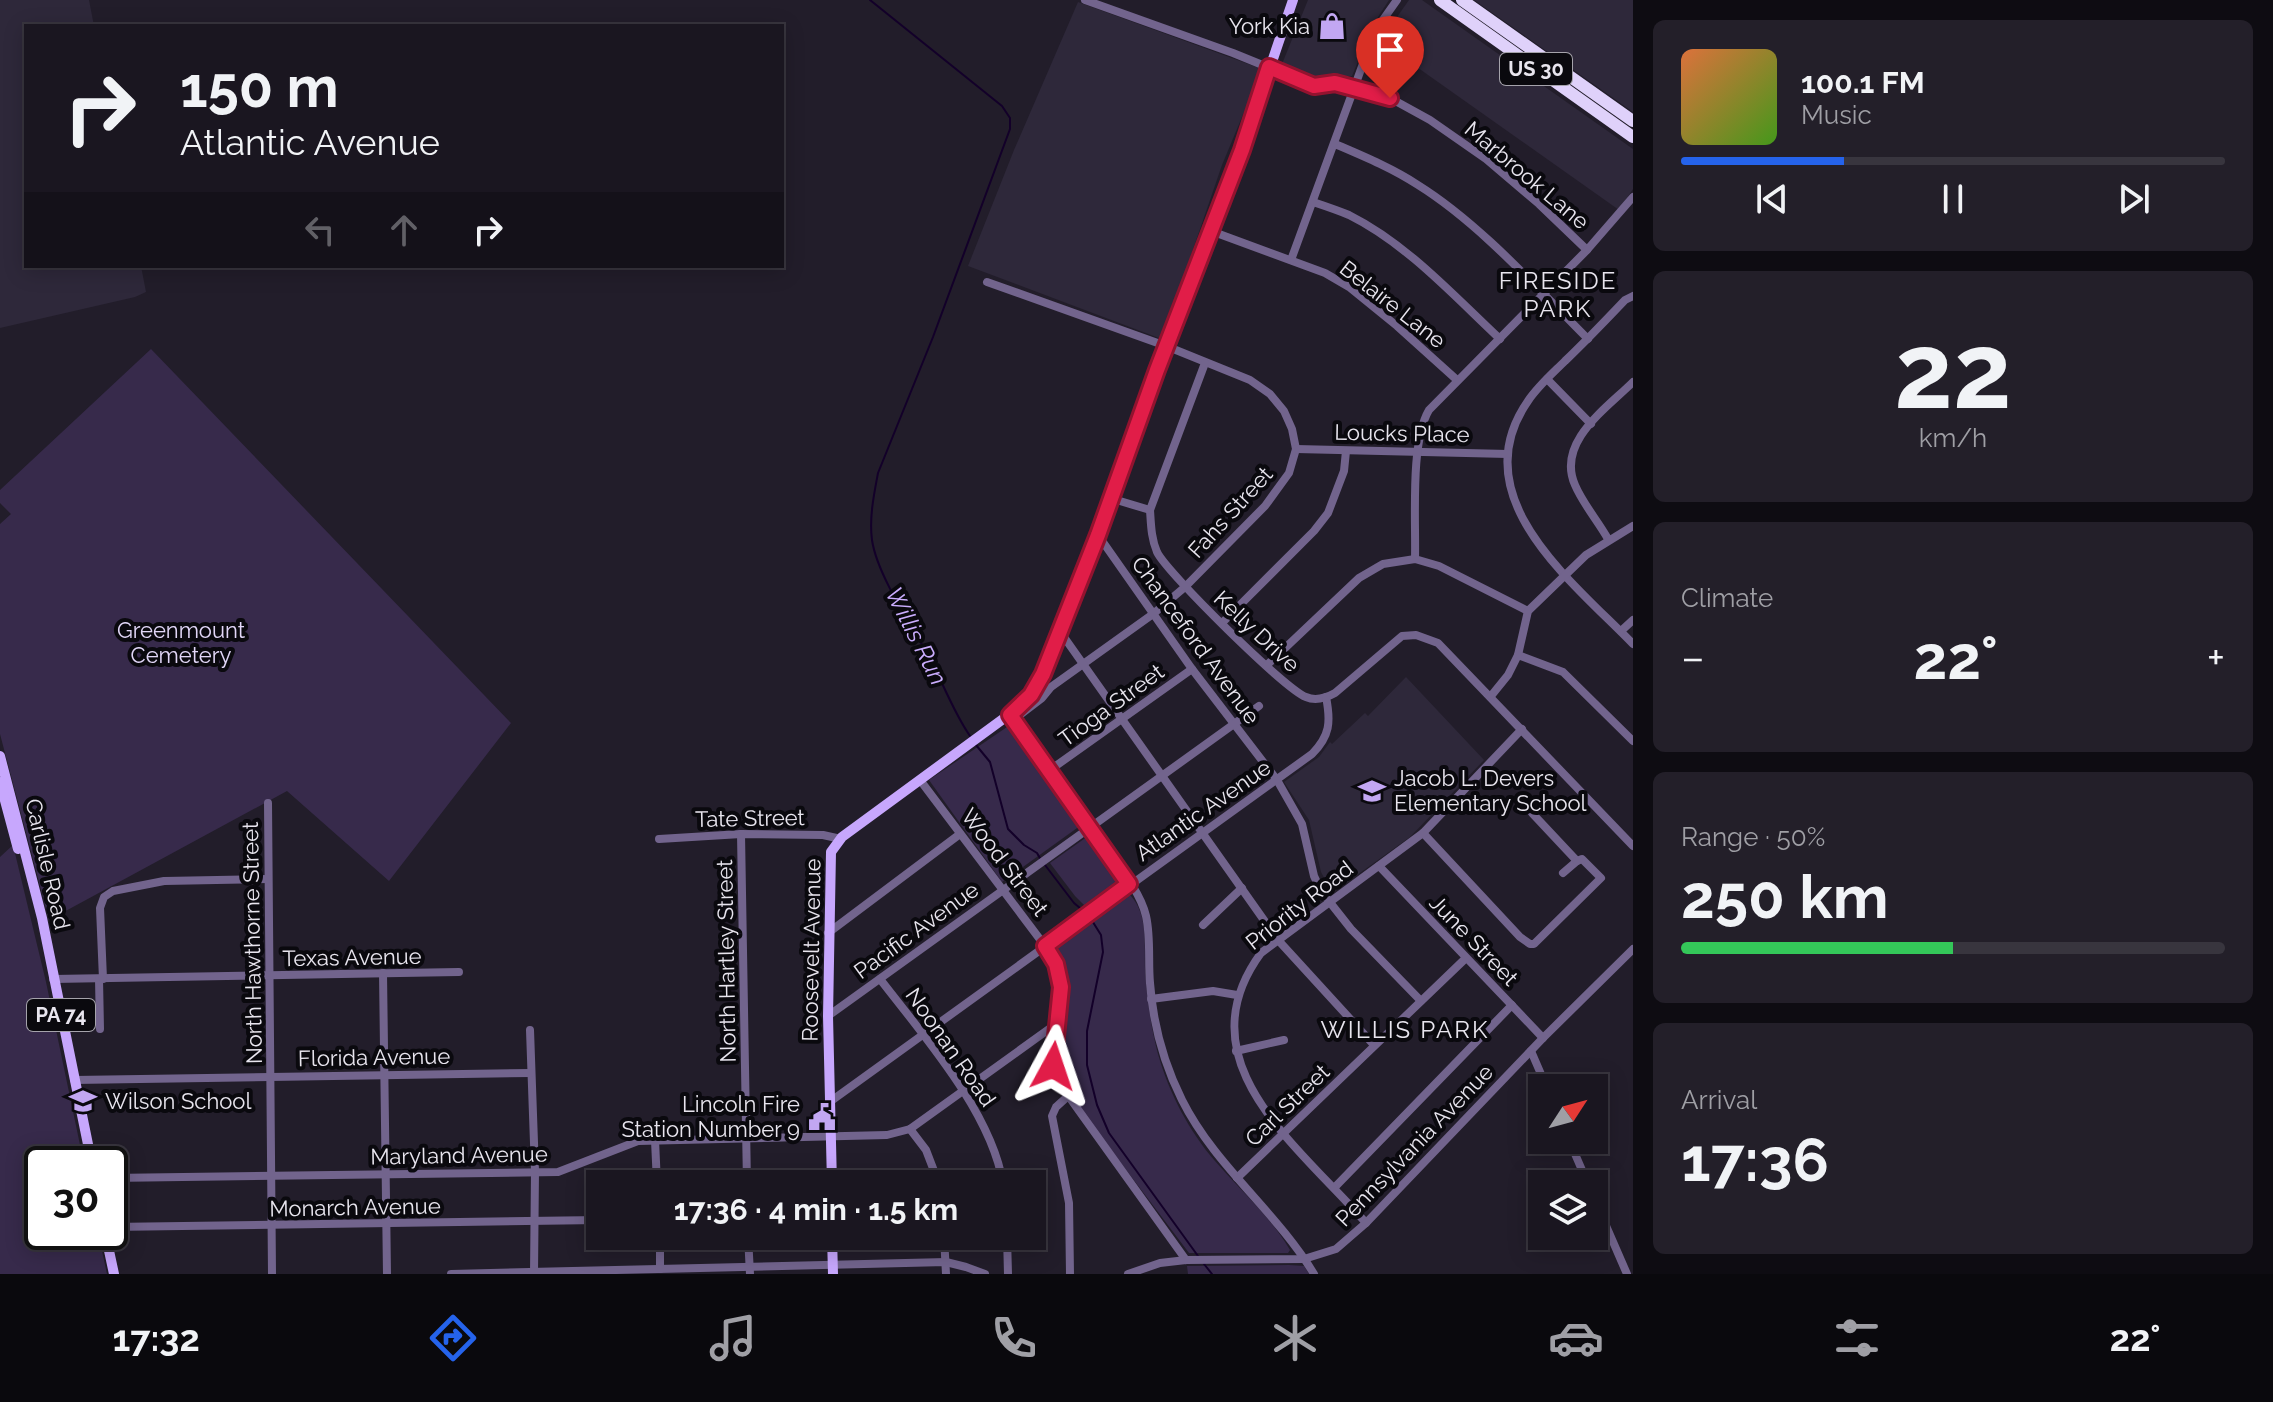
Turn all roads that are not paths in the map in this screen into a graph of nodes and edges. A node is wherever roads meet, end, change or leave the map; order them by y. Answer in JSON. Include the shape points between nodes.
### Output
{"nodes":[{"id":1,"x":1085,"y":0,"type":"edge"},
{"id":2,"x":1293,"y":0,"type":"edge"},
{"id":3,"x":1397,"y":0,"type":"edge"},
{"id":4,"x":1440,"y":0,"type":"edge"},
{"id":5,"x":1462,"y":0,"type":"edge"},
{"id":6,"x":1269,"y":67,"type":"junction"},
{"id":7,"x":1355,"y":89,"type":"junction"},
{"id":8,"x":1633,"y":121,"type":"edge"},
{"id":9,"x":1633,"y":137,"type":"edge"},
{"id":10,"x":1335,"y":144,"type":"junction"},
{"id":11,"x":1633,"y":197,"type":"edge"},
{"id":12,"x":1313,"y":202,"type":"junction"},
{"id":13,"x":1211,"y":231,"type":"junction"},
{"id":14,"x":1587,"y":250,"type":"junction"},
{"id":15,"x":1291,"y":260,"type":"junction"},
{"id":16,"x":987,"y":282,"type":"dead end"},
{"id":17,"x":1543,"y":294,"type":"junction"},
{"id":18,"x":1633,"y":296,"type":"edge"},
{"id":19,"x":1500,"y":339,"type":"junction"},
{"id":20,"x":1588,"y":339,"type":"junction"},
{"id":21,"x":1166,"y":346,"type":"junction"},
{"id":22,"x":1205,"y":363,"type":"junction"},
{"id":23,"x":1547,"y":379,"type":"junction"},
{"id":24,"x":1457,"y":380,"type":"junction"},
{"id":25,"x":1633,"y":382,"type":"edge"},
{"id":26,"x":1591,"y":424,"type":"junction"},
{"id":27,"x":1296,"y":449,"type":"junction"},
{"id":28,"x":1346,"y":451,"type":"junction"},
{"id":29,"x":1418,"y":451,"type":"junction"},
{"id":30,"x":1508,"y":454,"type":"junction"},
{"id":31,"x":1110,"y":498,"type":"junction"},
{"id":32,"x":1150,"y":510,"type":"junction"},
{"id":33,"x":1633,"y":526,"type":"edge"},
{"id":34,"x":1098,"y":535,"type":"junction"},
{"id":35,"x":1608,"y":539,"type":"junction"},
{"id":36,"x":1415,"y":559,"type":"junction"},
{"id":37,"x":1564,"y":574,"type":"junction"},
{"id":38,"x":1185,"y":587,"type":"junction"},
{"id":39,"x":1528,"y":611,"type":"junction"},
{"id":40,"x":1153,"y":614,"type":"junction"},
{"id":41,"x":1633,"y":620,"type":"edge"},
{"id":42,"x":1222,"y":623,"type":"junction"},
{"id":43,"x":1059,"y":630,"type":"junction"},
{"id":44,"x":1621,"y":631,"type":"junction"},
{"id":45,"x":1633,"y":644,"type":"edge"},
{"id":46,"x":1518,"y":655,"type":"junction"},
{"id":47,"x":1083,"y":664,"type":"junction"},
{"id":48,"x":1267,"y":665,"type":"junction"},
{"id":49,"x":1192,"y":669,"type":"junction"},
{"id":50,"x":1491,"y":696,"type":"junction"},
{"id":51,"x":1326,"y":697,"type":"junction"},
{"id":52,"x":1259,"y":706,"type":"dead end"},
{"id":53,"x":1016,"y":715,"type":"junction"},
{"id":54,"x":1121,"y":720,"type":"junction"},
{"id":55,"x":1235,"y":724,"type":"junction"},
{"id":56,"x":1522,"y":729,"type":"junction"},
{"id":57,"x":1633,"y":741,"type":"edge"},
{"id":58,"x":0,"y":756,"type":"edge"},
{"id":59,"x":1050,"y":770,"type":"junction"},
{"id":60,"x":1162,"y":776,"type":"junction"},
{"id":61,"x":920,"y":780,"type":"junction"},
{"id":62,"x":1277,"y":780,"type":"junction"},
{"id":63,"x":0,"y":782,"type":"edge"},
{"id":64,"x":268,"y":803,"type":"dead end"},
{"id":65,"x":0,"y":804,"type":"edge"},
{"id":66,"x":1532,"y":813,"type":"dead end"},
{"id":67,"x":9,"y":815,"type":"junction"},
{"id":68,"x":1091,"y":828,"type":"junction"},
{"id":69,"x":1204,"y":832,"type":"junction"},
{"id":70,"x":1423,"y":833,"type":"junction"},
{"id":71,"x":741,"y":834,"type":"junction"},
{"id":72,"x":960,"y":834,"type":"junction"},
{"id":73,"x":659,"y":839,"type":"dead end"},
{"id":74,"x":841,"y":839,"type":"junction"},
{"id":75,"x":1633,"y":846,"type":"edge"},
{"id":76,"x":27,"y":857,"type":"junction"},
{"id":77,"x":1574,"y":858,"type":"junction"},
{"id":78,"x":1379,"y":866,"type":"junction"},
{"id":79,"x":1563,"y":873,"type":"dead end"},
{"id":80,"x":268,"y":879,"type":"junction"},
{"id":81,"x":1129,"y":884,"type":"junction"},
{"id":82,"x":1242,"y":888,"type":"junction"},
{"id":83,"x":1003,"y":890,"type":"junction"},
{"id":84,"x":1329,"y":902,"type":"junction"},
{"id":85,"x":1203,"y":925,"type":"dead end"},
{"id":86,"x":828,"y":933,"type":"junction"},
{"id":87,"x":1278,"y":940,"type":"junction"},
{"id":88,"x":1045,"y":946,"type":"junction"},
{"id":89,"x":1633,"y":949,"type":"edge"},
{"id":90,"x":47,"y":951,"type":"junction"},
{"id":91,"x":1466,"y":958,"type":"junction"},
{"id":92,"x":459,"y":972,"type":"dead end"},
{"id":93,"x":383,"y":973,"type":"junction"},
{"id":94,"x":270,"y":976,"type":"junction"},
{"id":95,"x":53,"y":979,"type":"junction"},
{"id":96,"x":101,"y":979,"type":"junction"},
{"id":97,"x":880,"y":979,"type":"junction"},
{"id":98,"x":1237,"y":995,"type":"junction"},
{"id":99,"x":1151,"y":999,"type":"junction"},
{"id":100,"x":1421,"y":1001,"type":"junction"},
{"id":101,"x":1512,"y":1005,"type":"junction"},
{"id":102,"x":828,"y":1016,"type":"junction"},
{"id":103,"x":1056,"y":1024,"type":"junction"},
{"id":104,"x":100,"y":1029,"type":"dead end"},
{"id":105,"x":530,"y":1030,"type":"dead end"},
{"id":106,"x":923,"y":1034,"type":"junction"},
{"id":107,"x":1543,"y":1038,"type":"junction"},
{"id":108,"x":1284,"y":1040,"type":"dead end"},
{"id":109,"x":1374,"y":1045,"type":"junction"},
{"id":110,"x":1236,"y":1051,"type":"junction"},
{"id":111,"x":1531,"y":1051,"type":"junction"},
{"id":112,"x":531,"y":1073,"type":"junction"},
{"id":113,"x":1541,"y":1074,"type":"edge"},
{"id":114,"x":382,"y":1075,"type":"junction"},
{"id":115,"x":272,"y":1076,"type":"junction"},
{"id":116,"x":74,"y":1080,"type":"junction"},
{"id":117,"x":962,"y":1092,"type":"junction"},
{"id":118,"x":1067,"y":1097,"type":"junction"},
{"id":119,"x":831,"y":1101,"type":"junction"},
{"id":120,"x":910,"y":1129,"type":"junction"},
{"id":121,"x":1285,"y":1133,"type":"junction"},
{"id":122,"x":832,"y":1136,"type":"junction"},
{"id":123,"x":746,"y":1138,"type":"junction"},
{"id":124,"x":655,"y":1140,"type":"junction"},
{"id":125,"x":88,"y":1146,"type":"edge"},
{"id":126,"x":656,"y":1170,"type":"edge"},
{"id":127,"x":747,"y":1170,"type":"edge"},
{"id":128,"x":832,"y":1170,"type":"edge"},
{"id":129,"x":934,"y":1170,"type":"edge"},
{"id":130,"x":998,"y":1170,"type":"edge"},
{"id":131,"x":535,"y":1171,"type":"junction"},
{"id":132,"x":385,"y":1174,"type":"junction"},
{"id":133,"x":272,"y":1175,"type":"junction"},
{"id":134,"x":128,"y":1178,"type":"edge"},
{"id":135,"x":1237,"y":1178,"type":"junction"},
{"id":136,"x":1335,"y":1187,"type":"junction"},
{"id":137,"x":586,"y":1220,"type":"edge"},
{"id":138,"x":534,"y":1222,"type":"junction"},
{"id":139,"x":1366,"y":1223,"type":"junction"},
{"id":140,"x":272,"y":1225,"type":"junction"},
{"id":141,"x":386,"y":1225,"type":"junction"},
{"id":142,"x":128,"y":1227,"type":"edge"},
{"id":143,"x":1608,"y":1231,"type":"edge"},
{"id":144,"x":109,"y":1250,"type":"edge"},
{"id":145,"x":660,"y":1250,"type":"edge"},
{"id":146,"x":749,"y":1250,"type":"edge"},
{"id":147,"x":945,"y":1250,"type":"edge"},
{"id":148,"x":1007,"y":1250,"type":"edge"},
{"id":149,"x":1304,"y":1259,"type":"junction"},
{"id":150,"x":1190,"y":1260,"type":"junction"},
{"id":151,"x":946,"y":1262,"type":"junction"},
{"id":152,"x":660,"y":1269,"type":"junction"},
{"id":153,"x":832,"y":1269,"type":"edge"},
{"id":154,"x":1625,"y":1270,"type":"edge"},
{"id":155,"x":750,"y":1271,"type":"edge"},
{"id":156,"x":534,"y":1273,"type":"edge"},
{"id":157,"x":574,"y":1273,"type":"edge"},
{"id":158,"x":114,"y":1274,"type":"edge"},
{"id":159,"x":272,"y":1274,"type":"edge"},
{"id":160,"x":387,"y":1274,"type":"edge"},
{"id":161,"x":451,"y":1274,"type":"edge"},
{"id":162,"x":946,"y":1274,"type":"edge"},
{"id":163,"x":985,"y":1274,"type":"edge"},
{"id":164,"x":1008,"y":1274,"type":"edge"},
{"id":165,"x":1070,"y":1274,"type":"edge"},
{"id":166,"x":1128,"y":1274,"type":"edge"},
{"id":167,"x":1314,"y":1274,"type":"edge"},
{"id":168,"x":1615,"y":1274,"type":"edge"}],
"edges":[{"from":1,"to":6,"type":"street","name":"Marbrook Lane"},
{"from":2,"to":6,"type":"main road","name":"Roosevelt Avenue"},
{"from":3,"to":7,"type":"street","via":[[1375,31]]},
{"from":4,"to":9,"type":"highway","number":"US 30"},
{"from":5,"to":8,"type":"highway","number":"US 30"},
{"from":6,"to":7,"type":"street","name":"Marbrook Lane","via":[[1314,86],[1335,83]]},
{"from":6,"to":13,"type":"main road","name":"Roosevelt Avenue"},
{"from":7,"to":10,"type":"street"},
{"from":7,"to":14,"type":"street","name":"Marbrook Lane","via":[[1390,98],[1430,120],[1486,159]]},
{"from":10,"to":12,"type":"street"},
{"from":10,"to":17,"type":"street","via":[[1388,167],[1459,214]]},
{"from":11,"to":14,"type":"street"},
{"from":12,"to":15,"type":"street"},
{"from":12,"to":19,"type":"street","via":[[1381,235]]},
{"from":13,"to":15,"type":"street","name":"Belaire Lane"},
{"from":13,"to":21,"type":"main road","name":"Roosevelt Avenue"},
{"from":14,"to":17,"type":"street"},
{"from":15,"to":24,"type":"street","name":"Belaire Lane","via":[[1349,287]]},
{"from":16,"to":21,"type":"street"},
{"from":17,"to":19,"type":"street"},
{"from":17,"to":20,"type":"street"},
{"from":18,"to":20,"type":"street"},
{"from":19,"to":24,"type":"street"},
{"from":20,"to":23,"type":"street"},
{"from":21,"to":22,"type":"street"},
{"from":21,"to":31,"type":"main road","name":"Roosevelt Avenue"},
{"from":22,"to":27,"type":"street","via":[[1250,380],[1270,394],[1284,411]]},
{"from":22,"to":32,"type":"street"},
{"from":23,"to":26,"type":"street"},
{"from":23,"to":30,"type":"street","via":[[1527,401]]},
{"from":24,"to":29,"type":"street","via":[[1422,422]]},
{"from":25,"to":26,"type":"street"},
{"from":26,"to":35,"type":"street","via":[[1577,440],[1571,468],[1574,484]]},
{"from":27,"to":28,"type":"street","name":"Loucks Place"},
{"from":27,"to":38,"type":"street","name":"Fahs Street","via":[[1289,473],[1265,506]]},
{"from":28,"to":29,"type":"street","name":"Loucks Place"},
{"from":28,"to":42,"type":"street","via":[[1328,513]]},
{"from":29,"to":30,"type":"street","name":"Loucks Place"},
{"from":29,"to":36,"type":"street"},
{"from":30,"to":37,"type":"street","via":[[1513,498],[1523,521]]},
{"from":31,"to":32,"type":"street"},
{"from":31,"to":34,"type":"main road","name":"Roosevelt Avenue"},
{"from":32,"to":38,"type":"street","name":"Kelly Drive","via":[[1158,553]]},
{"from":33,"to":35,"type":"street"},
{"from":34,"to":40,"type":"street","name":"Chanceford Avenue"},
{"from":34,"to":43,"type":"main road","name":"Roosevelt Avenue"},
{"from":35,"to":37,"type":"street"},
{"from":36,"to":39,"type":"street"},
{"from":36,"to":48,"type":"street","via":[[1383,564],[1359,578]]},
{"from":37,"to":39,"type":"street"},
{"from":37,"to":44,"type":"street"},
{"from":38,"to":40,"type":"street","name":"Fahs Street"},
{"from":38,"to":42,"type":"street","name":"Kelly Drive"},
{"from":39,"to":46,"type":"street"},
{"from":40,"to":47,"type":"street","name":"Fahs Street"},
{"from":40,"to":49,"type":"street","name":"Chanceford Avenue"},
{"from":41,"to":44,"type":"street"},
{"from":42,"to":48,"type":"street","name":"Kelly Drive"},
{"from":43,"to":47,"type":"street"},
{"from":43,"to":53,"type":"main road","name":"Roosevelt Avenue","via":[[1043,674]]},
{"from":44,"to":45,"type":"street"},
{"from":46,"to":50,"type":"street"},
{"from":46,"to":57,"type":"street","via":[[1563,672]]},
{"from":47,"to":53,"type":"street","name":"Fahs Street"},
{"from":47,"to":54,"type":"street"},
{"from":48,"to":51,"type":"street","name":"Kelly Drive","via":[[1307,698]]},
{"from":49,"to":54,"type":"street","name":"Tioga Street"},
{"from":49,"to":55,"type":"street","name":"Chanceford Avenue"},
{"from":50,"to":51,"type":"street","via":[[1438,643],[1408,635],[1395,639]]},
{"from":50,"to":56,"type":"street"},
{"from":51,"to":62,"type":"street","name":"Atlantic Avenue","via":[[1326,737]]},
{"from":52,"to":55,"type":"street","name":"Pacific Avenue"},
{"from":53,"to":59,"type":"street"},
{"from":53,"to":61,"type":"main road","name":"Roosevelt Avenue"},
{"from":54,"to":59,"type":"street","name":"Tioga Street"},
{"from":54,"to":60,"type":"street"},
{"from":55,"to":60,"type":"street","name":"Pacific Avenue"},
{"from":55,"to":62,"type":"street","name":"Chanceford Avenue"},
{"from":56,"to":70,"type":"street","name":"Priority Road"},
{"from":56,"to":75,"type":"street"},
{"from":58,"to":76,"type":"main road","name":"Carlisle Road","number":"PA 74"},
{"from":59,"to":68,"type":"street"},
{"from":60,"to":68,"type":"street","name":"Pacific Avenue"},
{"from":60,"to":69,"type":"street"},
{"from":61,"to":72,"type":"street","name":"Wood Street"},
{"from":61,"to":74,"type":"main road","name":"Roosevelt Avenue"},
{"from":62,"to":69,"type":"street","name":"Atlantic Avenue"},
{"from":62,"to":84,"type":"street","name":"Chanceford Avenue","via":[[1302,824],[1314,876]]},
{"from":63,"to":67,"type":"main road","name":"Carlisle Road","number":"PA 74"},
{"from":64,"to":80,"type":"street","name":"North Hawthorne Street"},
{"from":65,"to":67,"type":"street"},
{"from":66,"to":77,"type":"street"},
{"from":67,"to":76,"type":"main road"},
{"from":67,"to":90,"type":"main road","name":"Carlisle Road","number":"PA 74"},
{"from":68,"to":81,"type":"street"},
{"from":68,"to":83,"type":"street","name":"Pacific Avenue"},
{"from":69,"to":81,"type":"street","name":"Atlantic Avenue"},
{"from":69,"to":82,"type":"street"},
{"from":70,"to":77,"type":"street","via":[[1527,943],[1534,944],[1601,878]]},
{"from":70,"to":78,"type":"street","name":"Priority Road"},
{"from":71,"to":73,"type":"street","name":"Tate Street"},
{"from":71,"to":74,"type":"street","name":"Tate Street"},
{"from":71,"to":123,"type":"street","name":"North Hartley Street"},
{"from":72,"to":83,"type":"street","name":"Wood Street"},
{"from":72,"to":86,"type":"street"},
{"from":74,"to":86,"type":"main road","name":"Roosevelt Avenue","via":[[831,852]]},
{"from":76,"to":90,"type":"main road","name":"Carlisle Road","number":"PA 74"},
{"from":77,"to":79,"type":"street"},
{"from":78,"to":84,"type":"street","name":"Priority Road"},
{"from":78,"to":91,"type":"street","name":"June Street"},
{"from":80,"to":94,"type":"street","name":"North Hawthorne Street"},
{"from":80,"to":96,"type":"street","via":[[164,881],[113,891],[100,908]]},
{"from":81,"to":88,"type":"street","name":"Atlantic Avenue"},
{"from":81,"to":99,"type":"street","via":[[1146,916]]},
{"from":82,"to":85,"type":"street"},
{"from":82,"to":87,"type":"street"},
{"from":83,"to":88,"type":"street","name":"Wood Street"},
{"from":83,"to":97,"type":"street","name":"Pacific Avenue"},
{"from":84,"to":87,"type":"street","name":"Priority Road"},
{"from":84,"to":100,"type":"street","name":"Chanceford Avenue"},
{"from":86,"to":102,"type":"main road","name":"Roosevelt Avenue"},
{"from":87,"to":98,"type":"street","name":"Priority Road","via":[[1249,969]]},
{"from":87,"to":109,"type":"street"},
{"from":88,"to":103,"type":"street","name":"Wood Street","via":[[1060,978]]},
{"from":88,"to":106,"type":"street","name":"Atlantic Avenue"},
{"from":89,"to":107,"type":"street","name":"Pennsylvania Avenue"},
{"from":90,"to":95,"type":"main road","number":"PA 74"},
{"from":91,"to":100,"type":"street","name":"Carl Street"},
{"from":91,"to":101,"type":"street","name":"June Street"},
{"from":92,"to":93,"type":"street","name":"Texas Avenue"},
{"from":93,"to":94,"type":"street","name":"Texas Avenue"},
{"from":93,"to":114,"type":"street"},
{"from":94,"to":96,"type":"street","name":"Texas Avenue"},
{"from":94,"to":115,"type":"street","name":"North Hawthorne Street"},
{"from":95,"to":96,"type":"street","name":"Texas Avenue"},
{"from":95,"to":116,"type":"main road","number":"PA 74"},
{"from":96,"to":104,"type":"street"},
{"from":97,"to":102,"type":"street","name":"Pacific Avenue"},
{"from":97,"to":106,"type":"street","name":"Noonan Road"},
{"from":98,"to":99,"type":"street","via":[[1213,991]]},
{"from":98,"to":110,"type":"street","name":"Priority Road"},
{"from":99,"to":135,"type":"street","via":[[1182,1102]]},
{"from":100,"to":109,"type":"street","name":"Carl Street"},
{"from":101,"to":107,"type":"street","name":"June Street"},
{"from":101,"to":136,"type":"street"},
{"from":102,"to":119,"type":"main road","name":"Roosevelt Avenue"},
{"from":103,"to":117,"type":"street","name":"Maryland Avenue"},
{"from":103,"to":118,"type":"street","name":"Wood Street","via":[[1054,1076]]},
{"from":105,"to":112,"type":"street"},
{"from":106,"to":117,"type":"street","name":"Noonan Road"},
{"from":106,"to":119,"type":"street","name":"Atlantic Avenue"},
{"from":107,"to":111,"type":"street","name":"Pennsylvania Avenue"},
{"from":108,"to":110,"type":"street"},
{"from":109,"to":121,"type":"street","name":"Carl Street"},
{"from":110,"to":121,"type":"street","name":"Priority Road","via":[[1256,1097]]},
{"from":111,"to":113,"type":"street"},
{"from":111,"to":139,"type":"street","name":"Pennsylvania Avenue"},
{"from":112,"to":114,"type":"street","name":"Florida Avenue"},
{"from":112,"to":131,"type":"street"},
{"from":114,"to":115,"type":"street","name":"Florida Avenue"},
{"from":114,"to":132,"type":"street"},
{"from":115,"to":116,"type":"street","name":"Florida Avenue"},
{"from":115,"to":133,"type":"street","name":"North Hawthorne Street"},
{"from":116,"to":125,"type":"main road","number":"PA 74"},
{"from":117,"to":120,"type":"street","name":"Maryland Avenue"},
{"from":117,"to":130,"type":"street","name":"Noonan Road","via":[[982,1122]]},
{"from":118,"to":150,"type":"street","name":"Wood Street"},
{"from":118,"to":165,"type":"street","via":[[1052,1116],[1069,1203]]},
{"from":119,"to":122,"type":"main road","name":"Roosevelt Avenue"},
{"from":120,"to":122,"type":"street","name":"Maryland Avenue"},
{"from":120,"to":129,"type":"street"},
{"from":121,"to":135,"type":"street","name":"Carl Street"},
{"from":121,"to":136,"type":"street","name":"Priority Road"},
{"from":122,"to":123,"type":"street","name":"Maryland Avenue"},
{"from":122,"to":128,"type":"main road","name":"Roosevelt Avenue"},
{"from":123,"to":124,"type":"street","name":"Maryland Avenue"},
{"from":123,"to":127,"type":"street","name":"North Hartley Street"},
{"from":124,"to":126,"type":"street"},
{"from":124,"to":131,"type":"street","name":"Maryland Avenue","via":[[621,1146],[558,1172]]},
{"from":131,"to":132,"type":"street","name":"Maryland Avenue"},
{"from":131,"to":138,"type":"street"},
{"from":132,"to":133,"type":"street","name":"Maryland Avenue"},
{"from":132,"to":141,"type":"street"},
{"from":133,"to":134,"type":"street","name":"Maryland Avenue"},
{"from":133,"to":140,"type":"street","name":"North Hawthorne Street"},
{"from":135,"to":149,"type":"street"},
{"from":136,"to":139,"type":"street","name":"Priority Road"},
{"from":137,"to":138,"type":"street","name":"Monarch Avenue"},
{"from":138,"to":141,"type":"street","name":"Monarch Avenue"},
{"from":138,"to":156,"type":"street"},
{"from":139,"to":149,"type":"street","name":"Pennsylvania Avenue","via":[[1336,1249]]},
{"from":140,"to":141,"type":"street","name":"Monarch Avenue"},
{"from":140,"to":142,"type":"street","name":"Monarch Avenue"},
{"from":140,"to":159,"type":"street","name":"North Hawthorne Street"},
{"from":141,"to":160,"type":"street"},
{"from":143,"to":154,"type":"street"},
{"from":144,"to":158,"type":"main road"},
{"from":145,"to":152,"type":"street"},
{"from":146,"to":155,"type":"street"},
{"from":147,"to":151,"type":"street"},
{"from":148,"to":164,"type":"street"},
{"from":149,"to":150,"type":"street","name":"Pennsylvania Avenue"},
{"from":149,"to":167,"type":"street"},
{"from":150,"to":166,"type":"street","name":"Pennsylvania Avenue"},
{"from":151,"to":153,"type":"street"},
{"from":151,"to":162,"type":"street"},
{"from":151,"to":163,"type":"street"},
{"from":152,"to":155,"type":"street"},
{"from":152,"to":157,"type":"street"},
{"from":153,"to":155,"type":"street"},
{"from":154,"to":168,"type":"street"},
{"from":156,"to":157,"type":"street"},
{"from":156,"to":161,"type":"street"}]}
